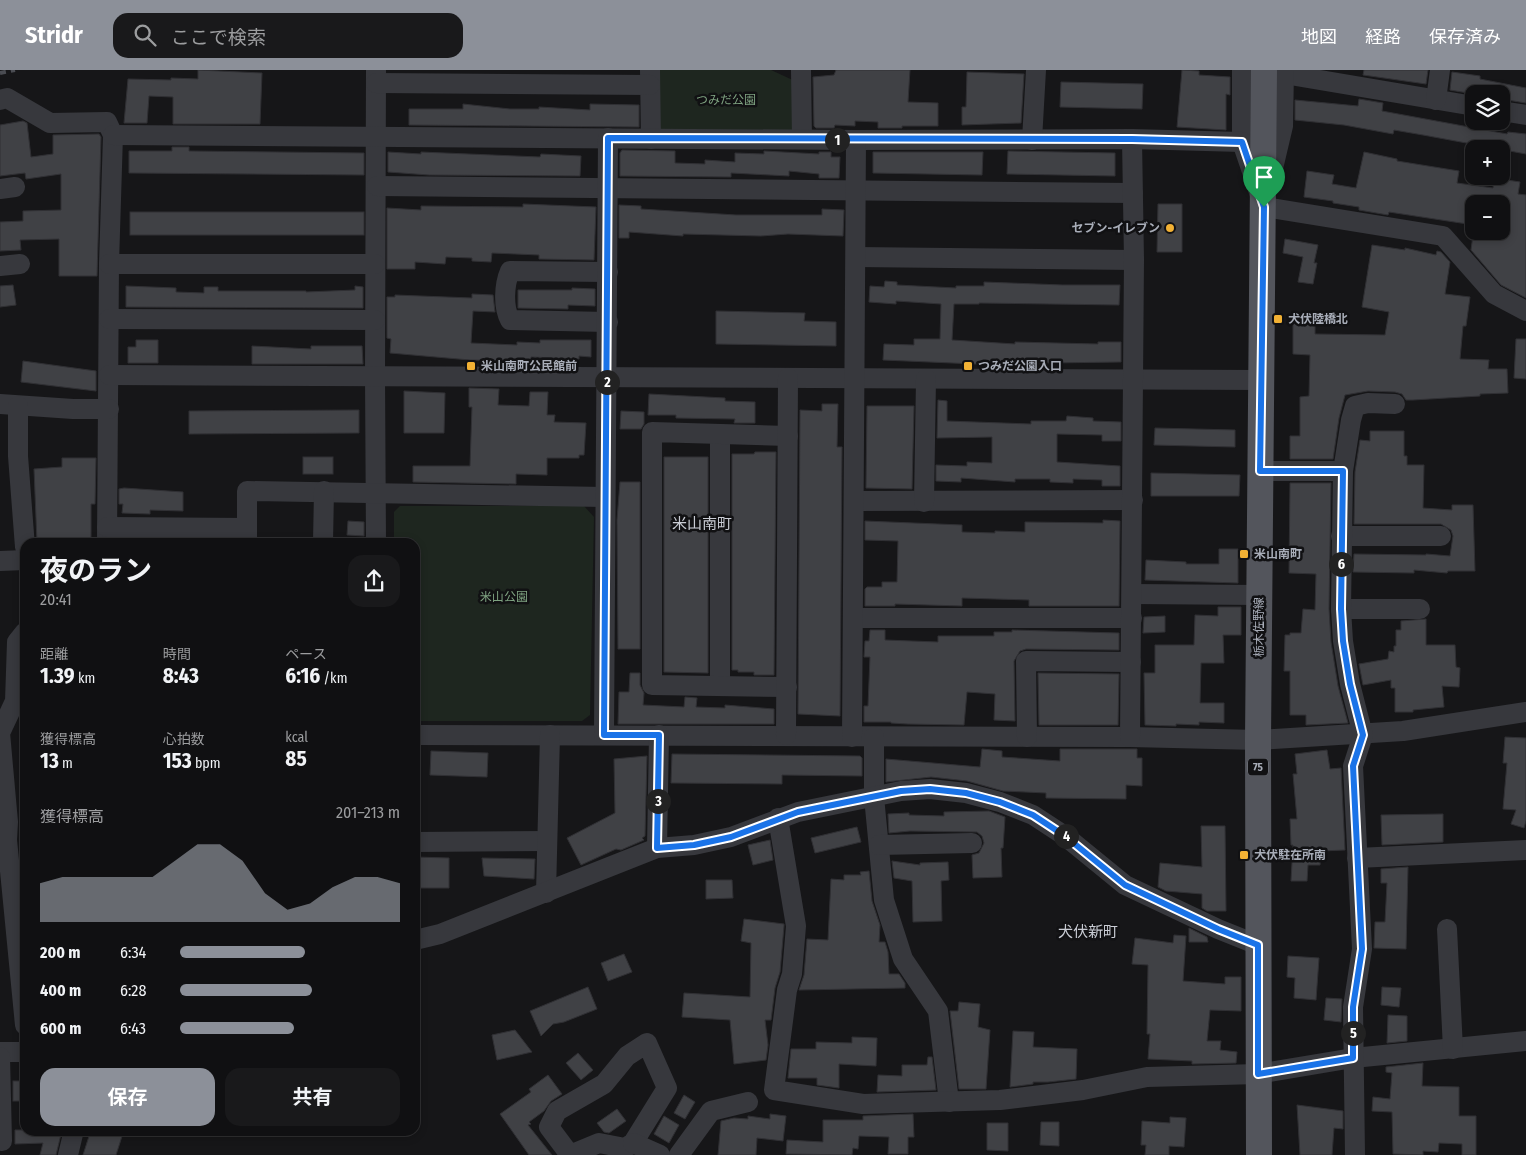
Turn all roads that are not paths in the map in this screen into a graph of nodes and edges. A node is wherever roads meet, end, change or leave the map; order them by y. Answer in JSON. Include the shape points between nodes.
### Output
{"nodes":[{"id":1,"x":801,"y":70,"type":"edge"},
{"id":2,"x":1036,"y":70,"type":"edge"},
{"id":3,"x":1242,"y":70,"type":"edge"},
{"id":4,"x":1440,"y":70,"type":"edge"},
{"id":5,"x":1278,"y":71,"type":"edge"},
{"id":6,"x":376,"y":77,"type":"edge"},
{"id":7,"x":650,"y":77,"type":"edge"},
{"id":8,"x":0,"y":100,"type":"edge"},
{"id":9,"x":1436,"y":100,"type":"junction"},
{"id":10,"x":1465,"y":105,"type":"edge"},
{"id":11,"x":1510,"y":113,"type":"edge"},
{"id":12,"x":1526,"y":116,"type":"edge"},
{"id":13,"x":113,"y":136,"type":"junction"},
{"id":14,"x":377,"y":137,"type":"junction"},
{"id":15,"x":608,"y":138,"type":"junction"},
{"id":16,"x":651,"y":139,"type":"junction"},
{"id":17,"x":1132,"y":139,"type":"junction"},
{"id":18,"x":802,"y":140,"type":"junction"},
{"id":19,"x":856,"y":140,"type":"junction"},
{"id":20,"x":1032,"y":140,"type":"junction"},
{"id":21,"x":1242,"y":142,"type":"junction"},
{"id":22,"x":377,"y":186,"type":"junction"},
{"id":23,"x":608,"y":189,"type":"junction"},
{"id":24,"x":856,"y":192,"type":"junction"},
{"id":25,"x":1133,"y":193,"type":"junction"},
{"id":26,"x":1264,"y":207,"type":"junction"},
{"id":27,"x":856,"y":258,"type":"junction"},
{"id":28,"x":1134,"y":260,"type":"junction"},
{"id":29,"x":20,"y":264,"type":"dead end"},
{"id":30,"x":109,"y":264,"type":"junction"},
{"id":31,"x":375,"y":264,"type":"junction"},
{"id":32,"x":0,"y":266,"type":"edge"},
{"id":33,"x":608,"y":272,"type":"junction"},
{"id":34,"x":1526,"y":311,"type":"edge"},
{"id":35,"x":109,"y":319,"type":"junction"},
{"id":36,"x":374,"y":320,"type":"junction"},
{"id":37,"x":608,"y":322,"type":"junction"},
{"id":38,"x":109,"y":375,"type":"junction"},
{"id":39,"x":374,"y":377,"type":"junction"},
{"id":40,"x":607,"y":378,"type":"junction"},
{"id":41,"x":788,"y":378,"type":"junction"},
{"id":42,"x":853,"y":378,"type":"junction"},
{"id":43,"x":926,"y":379,"type":"junction"},
{"id":44,"x":1133,"y":379,"type":"junction"},
{"id":45,"x":1261,"y":380,"type":"junction"},
{"id":46,"x":1395,"y":404,"type":"dead end"},
{"id":47,"x":9,"y":405,"type":"edge"},
{"id":48,"x":109,"y":409,"type":"junction"},
{"id":49,"x":720,"y":434,"type":"junction"},
{"id":50,"x":788,"y":436,"type":"junction"},
{"id":51,"x":1260,"y":471,"type":"junction"},
{"id":52,"x":1343,"y":471,"type":"junction"},
{"id":53,"x":324,"y":492,"type":"junction"},
{"id":54,"x":377,"y":493,"type":"junction"},
{"id":55,"x":605,"y":497,"type":"junction"},
{"id":56,"x":1132,"y":500,"type":"junction"},
{"id":57,"x":854,"y":501,"type":"junction"},
{"id":58,"x":924,"y":502,"type":"junction"},
{"id":59,"x":107,"y":535,"type":"edge"},
{"id":60,"x":247,"y":535,"type":"edge"},
{"id":61,"x":1341,"y":536,"type":"junction"},
{"id":62,"x":1442,"y":536,"type":"dead end"},
{"id":63,"x":24,"y":538,"type":"edge"},
{"id":64,"x":324,"y":538,"type":"edge"},
{"id":65,"x":376,"y":538,"type":"edge"},
{"id":66,"x":20,"y":560,"type":"edge"},
{"id":67,"x":0,"y":561,"type":"edge"},
{"id":68,"x":1132,"y":594,"type":"junction"},
{"id":69,"x":1259,"y":595,"type":"junction"},
{"id":70,"x":1341,"y":609,"type":"junction"},
{"id":71,"x":1420,"y":609,"type":"dead end"},
{"id":72,"x":853,"y":618,"type":"junction"},
{"id":73,"x":1132,"y":618,"type":"junction"},
{"id":74,"x":20,"y":638,"type":"edge"},
{"id":75,"x":1131,"y":662,"type":"junction"},
{"id":76,"x":720,"y":686,"type":"junction"},
{"id":77,"x":787,"y":687,"type":"junction"},
{"id":78,"x":1526,"y":712,"type":"edge"},
{"id":79,"x":420,"y":735,"type":"edge"},
{"id":80,"x":550,"y":735,"type":"junction"},
{"id":81,"x":604,"y":735,"type":"junction"},
{"id":82,"x":659,"y":735,"type":"junction"},
{"id":83,"x":786,"y":735,"type":"junction"},
{"id":84,"x":1363,"y":735,"type":"junction"},
{"id":85,"x":852,"y":737,"type":"junction"},
{"id":86,"x":874,"y":737,"type":"junction"},
{"id":87,"x":1027,"y":737,"type":"junction"},
{"id":88,"x":1130,"y":737,"type":"junction"},
{"id":89,"x":1258,"y":740,"type":"junction"},
{"id":90,"x":874,"y":797,"type":"junction"},
{"id":91,"x":778,"y":818,"type":"junction"},
{"id":92,"x":17,"y":821,"type":"edge"},
{"id":93,"x":547,"y":841,"type":"junction"},
{"id":94,"x":420,"y":842,"type":"edge"},
{"id":95,"x":972,"y":843,"type":"dead end"},
{"id":96,"x":878,"y":845,"type":"junction"},
{"id":97,"x":657,"y":848,"type":"junction"},
{"id":98,"x":1526,"y":850,"type":"edge"},
{"id":99,"x":1358,"y":858,"type":"junction"},
{"id":100,"x":546,"y":894,"type":"junction"},
{"id":101,"x":1447,"y":929,"type":"dead end"},
{"id":102,"x":420,"y":939,"type":"edge"},
{"id":103,"x":1258,"y":945,"type":"junction"},
{"id":104,"x":20,"y":974,"type":"edge"},
{"id":105,"x":1526,"y":1042,"type":"edge"},
{"id":106,"x":1453,"y":1048,"type":"junction"},
{"id":107,"x":0,"y":1052,"type":"edge"},
{"id":108,"x":20,"y":1052,"type":"edge"},
{"id":109,"x":0,"y":1057,"type":"edge"},
{"id":110,"x":1353,"y":1058,"type":"junction"},
{"id":111,"x":1258,"y":1074,"type":"junction"},
{"id":112,"x":748,"y":1102,"type":"dead end"},
{"id":113,"x":949,"y":1102,"type":"junction"},
{"id":114,"x":73,"y":1136,"type":"edge"},
{"id":115,"x":2,"y":1141,"type":"dead end"},
{"id":116,"x":633,"y":1143,"type":"junction"},
{"id":117,"x":68,"y":1155,"type":"edge"},
{"id":118,"x":570,"y":1155,"type":"edge"},
{"id":119,"x":660,"y":1155,"type":"edge"},
{"id":120,"x":679,"y":1155,"type":"edge"},
{"id":121,"x":1259,"y":1155,"type":"edge"},
{"id":122,"x":1355,"y":1155,"type":"edge"}],
"edges":[{"from":1,"to":18,"type":"street"},
{"from":2,"to":20,"type":"street"},
{"from":3,"to":21,"type":"street"},
{"from":4,"to":9,"type":"street"},
{"from":5,"to":9,"type":"street"},
{"from":5,"to":26,"type":"street","via":[[1283,126]]},
{"from":5,"to":26,"type":"main road","name":"栃木佐野線","number":"75","via":[[1264,99]]},
{"from":6,"to":7,"type":"street"},
{"from":6,"to":14,"type":"street"},
{"from":7,"to":16,"type":"street"},
{"from":8,"to":13,"type":"street","via":[[7,98],[50,123],[108,122]]},
{"from":9,"to":10,"type":"street"},
{"from":11,"to":12,"type":"street"},
{"from":13,"to":14,"type":"street"},
{"from":13,"to":30,"type":"street"},
{"from":14,"to":15,"type":"street"},
{"from":14,"to":22,"type":"street"},
{"from":15,"to":16,"type":"street"},
{"from":15,"to":23,"type":"street"},
{"from":16,"to":18,"type":"street"},
{"from":17,"to":20,"type":"street"},
{"from":17,"to":21,"type":"street"},
{"from":17,"to":25,"type":"street"},
{"from":18,"to":19,"type":"street"},
{"from":19,"to":20,"type":"street"},
{"from":19,"to":24,"type":"street"},
{"from":21,"to":26,"type":"street"},
{"from":22,"to":23,"type":"street"},
{"from":22,"to":31,"type":"street"},
{"from":23,"to":24,"type":"street"},
{"from":23,"to":33,"type":"street"},
{"from":24,"to":25,"type":"street"},
{"from":24,"to":27,"type":"street"},
{"from":25,"to":28,"type":"street"},
{"from":26,"to":34,"type":"street","via":[[1443,236],[1494,294]]},
{"from":26,"to":45,"type":"main road","name":"栃木佐野線","number":"75"},
{"from":27,"to":28,"type":"street"},
{"from":27,"to":42,"type":"street"},
{"from":28,"to":44,"type":"street"},
{"from":29,"to":32,"type":"street"},
{"from":30,"to":31,"type":"street"},
{"from":30,"to":35,"type":"street"},
{"from":31,"to":36,"type":"street"},
{"from":33,"to":37,"type":"street"},
{"from":33,"to":37,"type":"street","via":[[510,271],[506,280],[506,313],[510,320]]},
{"from":35,"to":36,"type":"street"},
{"from":35,"to":38,"type":"street"},
{"from":36,"to":39,"type":"street"},
{"from":37,"to":40,"type":"street"},
{"from":38,"to":39,"type":"street"},
{"from":38,"to":48,"type":"street"},
{"from":39,"to":40,"type":"street"},
{"from":39,"to":54,"type":"street"},
{"from":40,"to":41,"type":"street"},
{"from":40,"to":55,"type":"street"},
{"from":41,"to":42,"type":"street"},
{"from":41,"to":50,"type":"street"},
{"from":42,"to":43,"type":"street"},
{"from":42,"to":57,"type":"street"},
{"from":43,"to":44,"type":"street"},
{"from":43,"to":58,"type":"street"},
{"from":44,"to":45,"type":"street"},
{"from":44,"to":56,"type":"street"},
{"from":45,"to":51,"type":"main road","name":"栃木佐野線","number":"75"},
{"from":46,"to":52,"type":"street","via":[[1368,402],[1355,406]]},
{"from":47,"to":48,"type":"street"},
{"from":47,"to":63,"type":"street","via":[[18,456]]},
{"from":48,"to":59,"type":"street"},
{"from":49,"to":50,"type":"street"},
{"from":49,"to":76,"type":"street"},
{"from":49,"to":76,"type":"street","via":[[652,432],[652,685]]},
{"from":50,"to":77,"type":"street"},
{"from":51,"to":52,"type":"street"},
{"from":51,"to":69,"type":"main road","name":"栃木佐野線","number":"75"},
{"from":52,"to":61,"type":"street"},
{"from":53,"to":54,"type":"street"},
{"from":53,"to":60,"type":"street","via":[[247,490]]},
{"from":53,"to":64,"type":"street"},
{"from":54,"to":55,"type":"street"},
{"from":54,"to":65,"type":"street"},
{"from":55,"to":81,"type":"street"},
{"from":56,"to":58,"type":"street"},
{"from":56,"to":68,"type":"street"},
{"from":57,"to":58,"type":"street"},
{"from":57,"to":72,"type":"street"},
{"from":59,"to":60,"type":"street"},
{"from":61,"to":62,"type":"street"},
{"from":61,"to":70,"type":"street"},
{"from":66,"to":67,"type":"street"},
{"from":68,"to":69,"type":"street"},
{"from":68,"to":73,"type":"street"},
{"from":69,"to":89,"type":"main road","name":"栃木佐野線","number":"75"},
{"from":70,"to":71,"type":"street"},
{"from":70,"to":84,"type":"street","via":[[1350,684]]},
{"from":72,"to":73,"type":"street"},
{"from":72,"to":85,"type":"street"},
{"from":73,"to":75,"type":"street"},
{"from":74,"to":92,"type":"street","via":[[17,642],[15,700],[0,733]]},
{"from":75,"to":87,"type":"street","via":[[1026,661]]},
{"from":75,"to":88,"type":"street"},
{"from":76,"to":77,"type":"street"},
{"from":77,"to":83,"type":"street"},
{"from":78,"to":84,"type":"street"},
{"from":79,"to":80,"type":"street"},
{"from":80,"to":81,"type":"street"},
{"from":80,"to":93,"type":"street"},
{"from":81,"to":82,"type":"street"},
{"from":82,"to":83,"type":"street"},
{"from":82,"to":97,"type":"street"},
{"from":83,"to":85,"type":"street"},
{"from":84,"to":89,"type":"street"},
{"from":84,"to":99,"type":"street","via":[[1353,766]]},
{"from":85,"to":86,"type":"street"},
{"from":86,"to":87,"type":"street"},
{"from":86,"to":90,"type":"street"},
{"from":87,"to":88,"type":"street"},
{"from":88,"to":89,"type":"street"},
{"from":89,"to":103,"type":"main road","name":"栃木佐野線","number":"75"},
{"from":90,"to":91,"type":"street","via":[[818,806]]},
{"from":90,"to":96,"type":"street"},
{"from":90,"to":103,"type":"street","via":[[930,789],[966,793],[1000,802],[1033,815],[1065,836],[1125,885]]},
{"from":91,"to":97,"type":"street","via":[[731,837]]},
{"from":91,"to":113,"type":"street","via":[[796,926],[774,1090],[863,1104]]},
{"from":92,"to":104,"type":"street","via":[[7,840]]},
{"from":93,"to":94,"type":"street"},
{"from":93,"to":100,"type":"street"},
{"from":95,"to":96,"type":"street"},
{"from":96,"to":113,"type":"street","via":[[884,900],[903,959],[938,1011]]},
{"from":97,"to":100,"type":"street"},
{"from":98,"to":99,"type":"street"},
{"from":99,"to":110,"type":"street","via":[[1362,949],[1353,1007]]},
{"from":100,"to":102,"type":"street"},
{"from":101,"to":106,"type":"street"},
{"from":103,"to":111,"type":"main road","name":"栃木佐野線","number":"75"},
{"from":105,"to":106,"type":"street"},
{"from":106,"to":110,"type":"street"},
{"from":107,"to":108,"type":"street"},
{"from":109,"to":115,"type":"street"},
{"from":110,"to":111,"type":"street"},
{"from":110,"to":122,"type":"street"},
{"from":111,"to":113,"type":"street","via":[[1163,1076],[1000,1100]]},
{"from":111,"to":121,"type":"main road","name":"栃木佐野線","number":"75"},
{"from":112,"to":120,"type":"street","via":[[711,1111]]},
{"from":114,"to":117,"type":"street"},
{"from":116,"to":118,"type":"street","via":[[625,1148],[599,1143]]},
{"from":116,"to":118,"type":"street","via":[[667,1088],[647,1043],[627,1056],[604,1084],[557,1111],[549,1127]]},
{"from":116,"to":119,"type":"street"}]}
